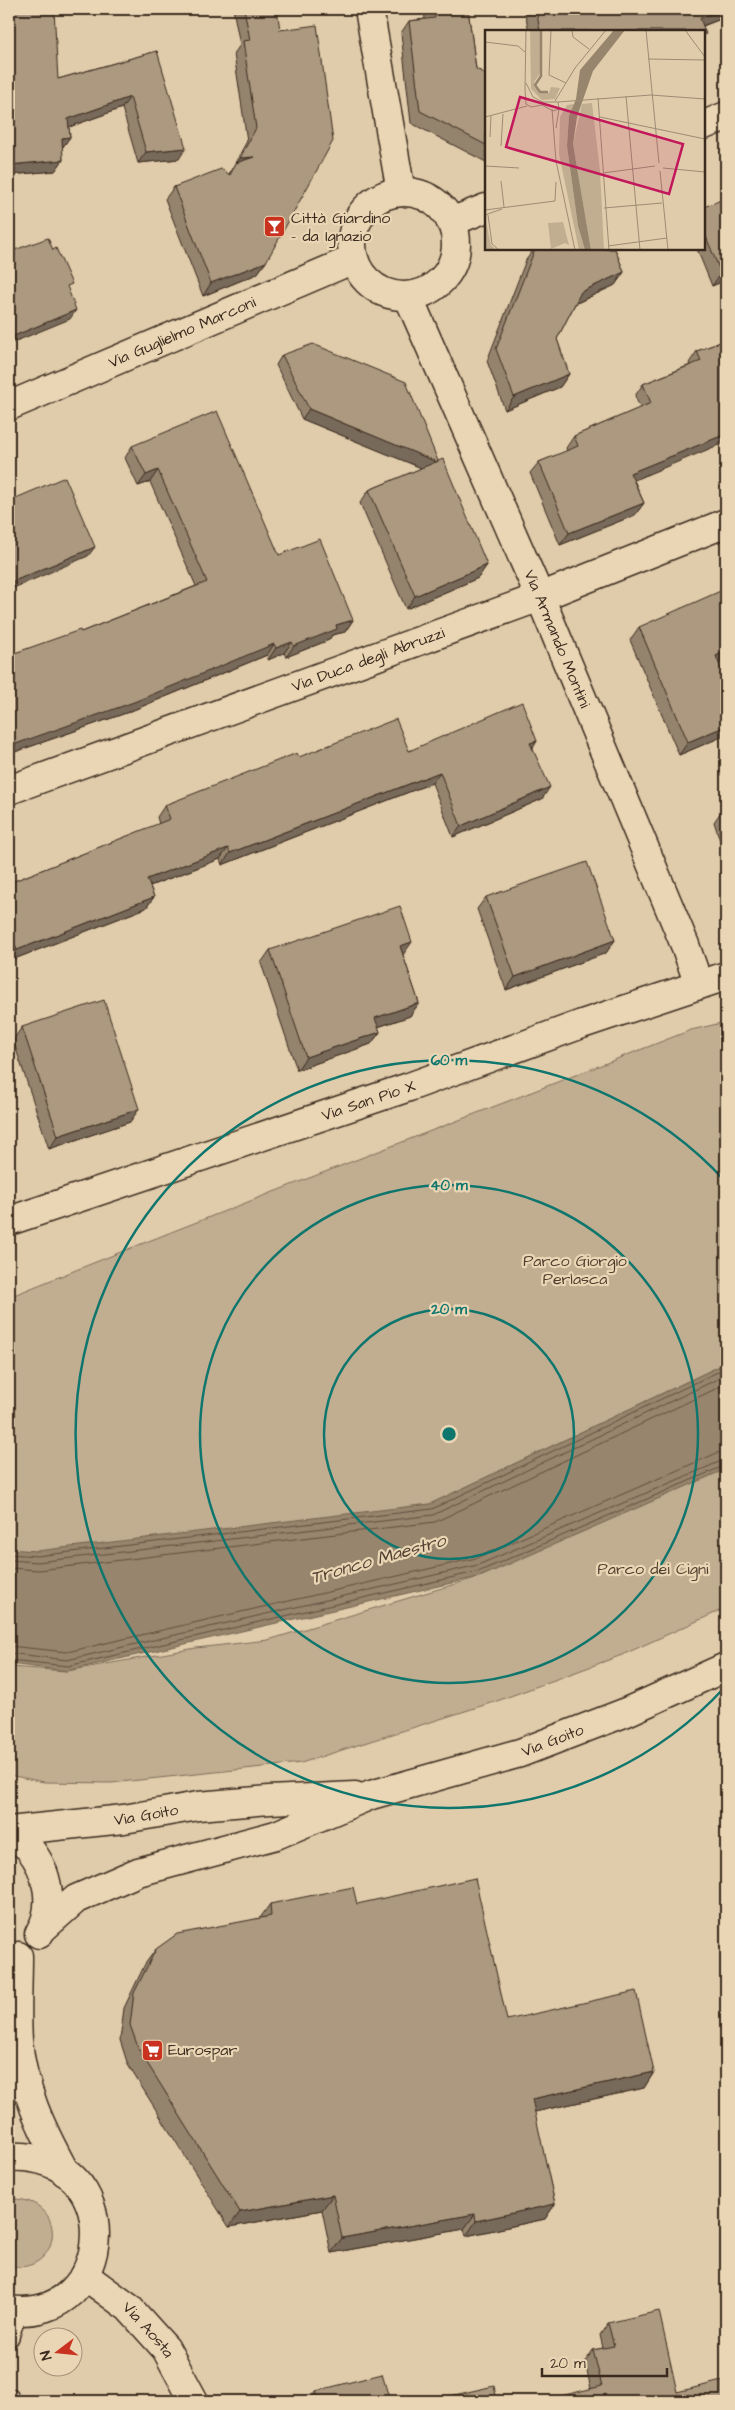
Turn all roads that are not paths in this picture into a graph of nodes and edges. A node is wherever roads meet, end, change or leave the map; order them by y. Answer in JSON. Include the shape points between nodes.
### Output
{"nodes":[{"id":1,"x":369,"y":9,"type":"edge"},
{"id":2,"x":726,"y":116,"type":"edge"},
{"id":3,"x":705,"y":125,"type":"edge"},
{"id":4,"x":401,"y":192,"type":"junction"},
{"id":5,"x":485,"y":208,"type":"edge"},
{"id":6,"x":451,"y":222,"type":"junction"},
{"id":7,"x":354,"y":259,"type":"junction"},
{"id":8,"x":408,"y":296,"type":"junction"},
{"id":9,"x":9,"y":406,"type":"edge"},
{"id":10,"x":726,"y":523,"type":"edge"},
{"id":11,"x":540,"y":596,"type":"junction"},
{"id":12,"x":9,"y":790,"type":"edge"},
{"id":13,"x":726,"y":976,"type":"edge"},
{"id":14,"x":700,"y":985,"type":"junction"},
{"id":15,"x":9,"y":1221,"type":"edge"},
{"id":16,"x":726,"y":1666,"type":"edge"},
{"id":17,"x":371,"y":1796,"type":"junction"},
{"id":18,"x":9,"y":1831,"type":"edge"},
{"id":19,"x":9,"y":1836,"type":"edge"},
{"id":20,"x":41,"y":1930,"type":"junction"},
{"id":21,"x":13,"y":1958,"type":"edge"},
{"id":22,"x":9,"y":2157,"type":"edge"},
{"id":23,"x":66,"y":2172,"type":"junction"},
{"id":24,"x":84,"y":2275,"type":"junction"},
{"id":25,"x":13,"y":2310,"type":"edge"},
{"id":26,"x":9,"y":2337,"type":"edge"},
{"id":27,"x":194,"y":2401,"type":"edge"}],
"edges":[{"from":1,"to":4,"type":"street"},
{"from":2,"to":3,"type":"street"},
{"from":4,"to":6,"type":"street","via":[[428,198]]},
{"from":4,"to":7,"type":"street","via":[[383,196],[367,206],[352,232]]},
{"from":5,"to":6,"type":"street"},
{"from":6,"to":8,"type":"street","via":[[456,244],[448,272],[426,292]]},
{"from":7,"to":8,"type":"street","via":[[370,284],[386,293]]},
{"from":7,"to":9,"type":"street","name":"Via Guglielmo Marconi"},
{"from":8,"to":11,"type":"street","name":"Via Armando Montini"},
{"from":10,"to":11,"type":"street","name":"Via Duca degli Abruzzi"},
{"from":11,"to":12,"type":"street","name":"Via Duca degli Abruzzi"},
{"from":11,"to":14,"type":"street","name":"Via Armando Montini"},
{"from":13,"to":14,"type":"street","name":"Via San Pio X"},
{"from":14,"to":15,"type":"street","name":"Via San Pio X"},
{"from":16,"to":17,"type":"street","name":"Via Goito","via":[[624,1713],[520,1753]]},
{"from":17,"to":18,"type":"street","name":"Via Goito","via":[[198,1806],[124,1819]]},
{"from":17,"to":20,"type":"street","name":"Via Goito","via":[[276,1836],[138,1872],[76,1899]]},
{"from":19,"to":20,"type":"street","via":[[28,1847],[44,1872],[49,1902]]},
{"from":20,"to":21,"type":"street","via":[[31,1945]]},
{"from":21,"to":23,"type":"street","via":[[18,2040],[25,2082],[42,2130]]},
{"from":22,"to":23,"type":"street","via":[[39,2159]]},
{"from":23,"to":24,"type":"street","via":[[90,2202],[95,2220],[93,2258]]},
{"from":24,"to":25,"type":"street","via":[[63,2298],[48,2306]]},
{"from":24,"to":27,"type":"street","name":"Via Aosta","via":[[129,2308],[166,2349]]},
{"from":25,"to":26,"type":"lane"}]}
